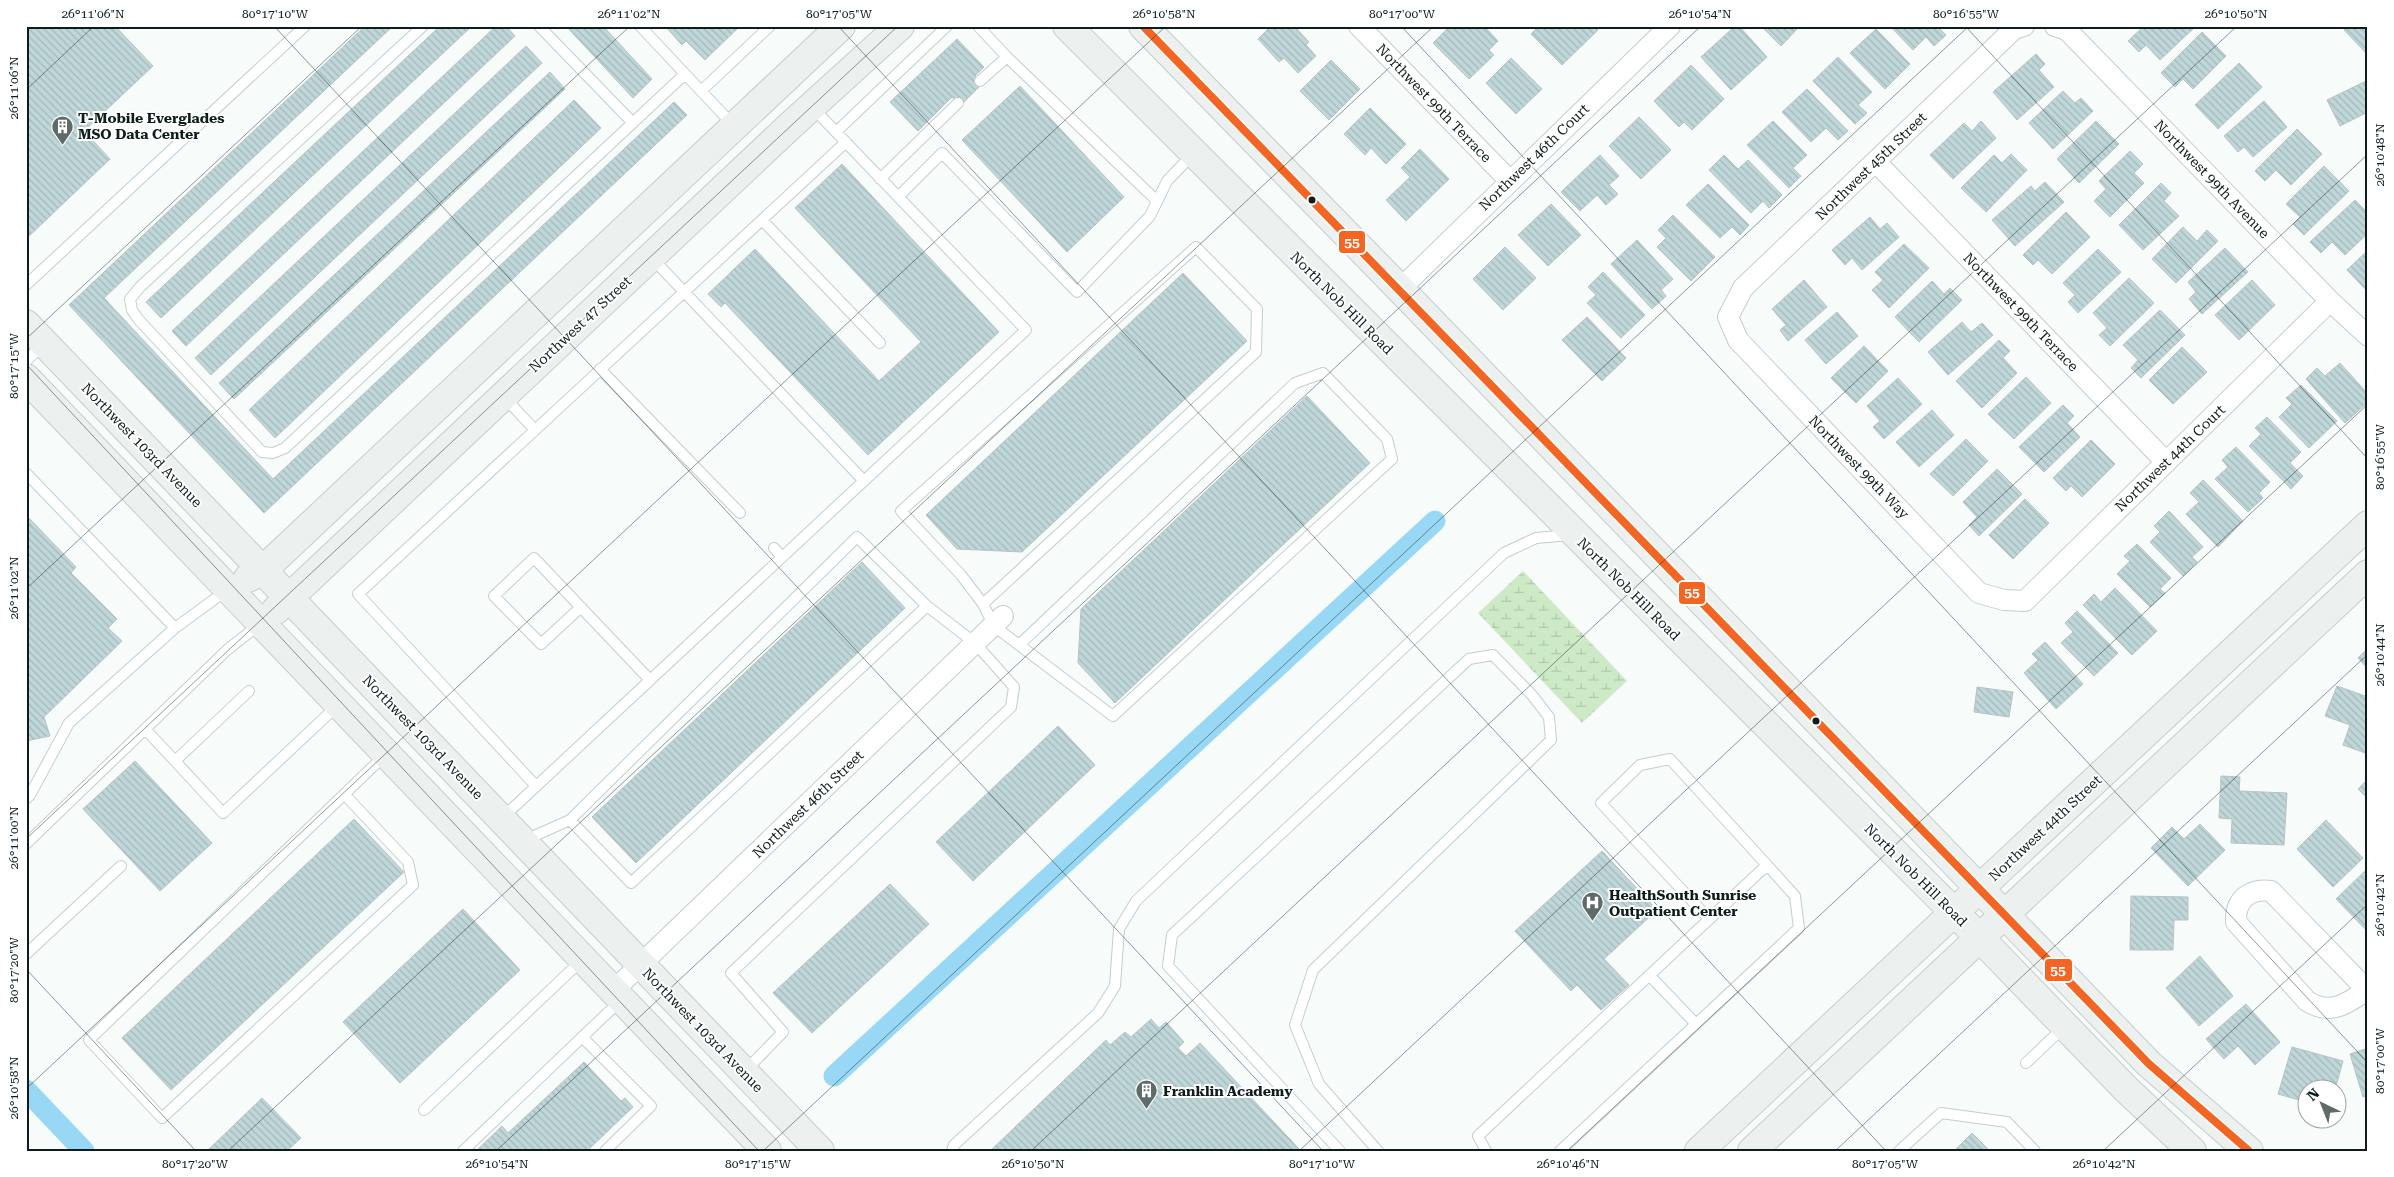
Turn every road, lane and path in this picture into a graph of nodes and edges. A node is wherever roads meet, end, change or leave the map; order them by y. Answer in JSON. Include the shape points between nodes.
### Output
{"nodes":[{"id":1,"x":305,"y":26,"type":"edge"},
{"id":2,"x":423,"y":26,"type":"edge"},
{"id":3,"x":539,"y":26,"type":"edge"},
{"id":4,"x":640,"y":26,"type":"edge"},
{"id":5,"x":770,"y":26,"type":"edge"},
{"id":6,"x":841,"y":26,"type":"edge"},
{"id":7,"x":900,"y":26,"type":"edge"},
{"id":8,"x":947,"y":26,"type":"edge"},
{"id":9,"x":978,"y":26,"type":"edge"},
{"id":10,"x":1066,"y":26,"type":"edge"},
{"id":11,"x":1143,"y":26,"type":"edge"},
{"id":12,"x":1359,"y":26,"type":"edge"},
{"id":13,"x":1670,"y":26,"type":"edge"},
{"id":14,"x":2024,"y":26,"type":"edge"},
{"id":15,"x":2055,"y":26,"type":"edge"},
{"id":16,"x":1007,"y":57,"type":"junction"},
{"id":17,"x":685,"y":74,"type":"junction"},
{"id":18,"x":980,"y":81,"type":"dead end"},
{"id":19,"x":701,"y":91,"type":"junction"},
{"id":20,"x":766,"y":97,"type":"junction"},
{"id":21,"x":958,"y":103,"type":"dead end"},
{"id":22,"x":811,"y":107,"type":"junction"},
{"id":23,"x":633,"y":123,"type":"junction"},
{"id":24,"x":791,"y":125,"type":"junction"},
{"id":25,"x":734,"y":126,"type":"junction"},
{"id":26,"x":836,"y":132,"type":"junction"},
{"id":27,"x":846,"y":142,"type":"junction"},
{"id":28,"x":1193,"y":154,"type":"junction"},
{"id":29,"x":1876,"y":162,"type":"junction"},
{"id":30,"x":880,"y":179,"type":"junction"},
{"id":31,"x":1509,"y":180,"type":"junction"},
{"id":32,"x":898,"y":198,"type":"junction"},
{"id":33,"x":1157,"y":201,"type":"junction"},
{"id":34,"x":762,"y":220,"type":"junction"},
{"id":35,"x":651,"y":257,"type":"junction"},
{"id":36,"x":26,"y":285,"type":"edge"},
{"id":37,"x":1400,"y":289,"type":"junction"},
{"id":38,"x":685,"y":291,"type":"junction"},
{"id":39,"x":2330,"y":301,"type":"junction"},
{"id":40,"x":1728,"y":317,"type":"joint"},
{"id":41,"x":2368,"y":336,"type":"edge"},
{"id":42,"x":32,"y":343,"type":"edge"},
{"id":43,"x":880,"y":343,"type":"dead end"},
{"id":44,"x":477,"y":369,"type":"junction"},
{"id":45,"x":600,"y":369,"type":"junction"},
{"id":46,"x":26,"y":378,"type":"edge"},
{"id":47,"x":504,"y":396,"type":"junction"},
{"id":48,"x":535,"y":430,"type":"junction"},
{"id":49,"x":2166,"y":462,"type":"junction"},
{"id":50,"x":26,"y":473,"type":"edge"},
{"id":51,"x":864,"y":481,"type":"junction"},
{"id":52,"x":740,"y":513,"type":"dead end"},
{"id":53,"x":2368,"y":525,"type":"edge"},
{"id":54,"x":1575,"y":535,"type":"junction"},
{"id":55,"x":774,"y":548,"type":"dead end"},
{"id":56,"x":782,"y":557,"type":"junction"},
{"id":57,"x":263,"y":570,"type":"junction"},
{"id":58,"x":2368,"y":574,"type":"edge"},
{"id":59,"x":228,"y":589,"type":"junction"},
{"id":60,"x":289,"y":598,"type":"junction"},
{"id":61,"x":2004,"y":600,"type":"joint"},
{"id":62,"x":982,"y":604,"type":"junction"},
{"id":63,"x":927,"y":606,"type":"junction"},
{"id":64,"x":581,"y":607,"type":"junction"},
{"id":65,"x":998,"y":621,"type":"junction"},
{"id":66,"x":262,"y":623,"type":"junction"},
{"id":67,"x":175,"y":628,"type":"junction"},
{"id":68,"x":975,"y":644,"type":"junction"},
{"id":69,"x":1019,"y":645,"type":"junction"},
{"id":70,"x":650,"y":680,"type":"junction"},
{"id":71,"x":249,"y":691,"type":"dead end"},
{"id":72,"x":339,"y":704,"type":"junction"},
{"id":73,"x":145,"y":729,"type":"junction"},
{"id":74,"x":387,"y":754,"type":"junction"},
{"id":75,"x":174,"y":761,"type":"junction"},
{"id":76,"x":536,"y":786,"type":"junction"},
{"id":77,"x":344,"y":794,"type":"junction"},
{"id":78,"x":26,"y":799,"type":"edge"},
{"id":79,"x":501,"y":819,"type":"junction"},
{"id":80,"x":570,"y":820,"type":"junction"},
{"id":81,"x":522,"y":841,"type":"junction"},
{"id":82,"x":26,"y":844,"type":"edge"},
{"id":83,"x":1767,"y":865,"type":"junction"},
{"id":84,"x":121,"y":866,"type":"dead end"},
{"id":85,"x":1980,"y":890,"type":"junction"},
{"id":86,"x":1954,"y":913,"type":"junction"},
{"id":87,"x":2005,"y":914,"type":"junction"},
{"id":88,"x":1709,"y":919,"type":"junction"},
{"id":89,"x":1980,"y":938,"type":"junction"},
{"id":90,"x":26,"y":954,"type":"edge"},
{"id":91,"x":583,"y":960,"type":"junction"},
{"id":92,"x":641,"y":965,"type":"junction"},
{"id":93,"x":1649,"y":975,"type":"junction"},
{"id":94,"x":2368,"y":990,"type":"edge"},
{"id":95,"x":618,"y":995,"type":"junction"},
{"id":96,"x":1696,"y":1024,"type":"junction"},
{"id":97,"x":2065,"y":1026,"type":"junction"},
{"id":98,"x":582,"y":1037,"type":"junction"},
{"id":99,"x":2026,"y":1063,"type":"dead end"},
{"id":100,"x":744,"y":1072,"type":"junction"},
{"id":101,"x":424,"y":1110,"type":"dead end"},
{"id":102,"x":463,"y":1151,"type":"edge"},
{"id":103,"x":605,"y":1151,"type":"edge"},
{"id":104,"x":767,"y":1151,"type":"edge"},
{"id":105,"x":820,"y":1151,"type":"edge"},
{"id":106,"x":952,"y":1151,"type":"edge"},
{"id":107,"x":1340,"y":1151,"type":"edge"},
{"id":108,"x":1378,"y":1151,"type":"edge"},
{"id":109,"x":1486,"y":1151,"type":"edge"},
{"id":110,"x":1560,"y":1151,"type":"edge"},
{"id":111,"x":1699,"y":1151,"type":"edge"},
{"id":112,"x":1752,"y":1151,"type":"edge"},
{"id":113,"x":1899,"y":1151,"type":"edge"},
{"id":114,"x":2035,"y":1151,"type":"edge"},
{"id":115,"x":2192,"y":1151,"type":"edge"},
{"id":116,"x":2249,"y":1151,"type":"edge"}],
"edges":[{"from":1,"to":36,"type":"lane"},
{"from":2,"to":23,"type":"lane","via":[[130,299],[138,320],[262,452],[274,453],[285,448]]},
{"from":3,"to":23,"type":"lane"},
{"from":4,"to":17,"type":"lane"},
{"from":5,"to":19,"type":"lane"},
{"from":6,"to":20,"type":"street"},
{"from":7,"to":22,"type":"street","name":"Northwest 47 Street"},
{"from":8,"to":26,"type":"lane"},
{"from":9,"to":16,"type":"lane"},
{"from":10,"to":28,"type":"street","name":"North Nob Hill Road"},
{"from":11,"to":37,"type":"street"},
{"from":12,"to":31,"type":"street","name":"Northwest 99th Terrace"},
{"from":13,"to":31,"type":"street","name":"Northwest 46th Court"},
{"from":14,"to":29,"type":"street","name":"Northwest 45th Street","via":[[2014,29]]},
{"from":15,"to":39,"type":"street","name":"Northwest 99th Avenue","via":[[2067,30]]},
{"from":16,"to":18,"type":"lane"},
{"from":16,"to":33,"type":"lane"},
{"from":17,"to":19,"type":"lane"},
{"from":17,"to":23,"type":"lane"},
{"from":19,"to":25,"type":"lane"},
{"from":20,"to":24,"type":"street"},
{"from":20,"to":25,"type":"street"},
{"from":21,"to":30,"type":"lane"},
{"from":22,"to":24,"type":"street","name":"Northwest 47 Street"},
{"from":22,"to":26,"type":"lane"},
{"from":24,"to":35,"type":"street","name":"Northwest 47 Street"},
{"from":25,"to":44,"type":"street"},
{"from":26,"to":27,"type":"lane"},
{"from":27,"to":30,"type":"lane"},
{"from":27,"to":34,"type":"lane"},
{"from":28,"to":33,"type":"lane","via":[[1167,181]]},
{"from":28,"to":54,"type":"street","name":"North Nob Hill Road"},
{"from":29,"to":40,"type":"street","name":"Northwest 45th Street","via":[[1743,288]]},
{"from":29,"to":49,"type":"street","name":"Northwest 99th Terrace"},
{"from":30,"to":32,"type":"lane"},
{"from":31,"to":37,"type":"street","name":"Northwest 46th Court"},
{"from":32,"to":33,"type":"lane","via":[[942,153],[1077,292],[1150,216]]},
{"from":32,"to":51,"type":"lane","via":[[1026,330]]},
{"from":34,"to":38,"type":"lane"},
{"from":34,"to":43,"type":"lane"},
{"from":35,"to":38,"type":"lane"},
{"from":35,"to":47,"type":"street","name":"Northwest 47 Street"},
{"from":37,"to":85,"type":"street"},
{"from":38,"to":45,"type":"lane"},
{"from":38,"to":51,"type":"lane"},
{"from":39,"to":41,"type":"street","name":"Northwest 99th Avenue"},
{"from":39,"to":49,"type":"street","name":"Northwest 44th Court"},
{"from":40,"to":61,"type":"street","name":"Northwest 99th Way","via":[[1738,340],[1979,593]]},
{"from":42,"to":57,"type":"street","name":"Northwest 103rd Avenue"},
{"from":44,"to":47,"type":"street"},
{"from":44,"to":57,"type":"street"},
{"from":45,"to":48,"type":"lane"},
{"from":45,"to":52,"type":"lane"},
{"from":46,"to":59,"type":"street"},
{"from":47,"to":48,"type":"lane"},
{"from":47,"to":60,"type":"street","name":"Northwest 47 Street"},
{"from":48,"to":76,"type":"lane","via":[[358,594]]},
{"from":49,"to":61,"type":"street","name":"Northwest 44th Court","via":[[2025,601]]},
{"from":50,"to":67,"type":"lane"},
{"from":51,"to":56,"type":"lane"},
{"from":53,"to":85,"type":"street","name":"Northwest 44th Street"},
{"from":54,"to":86,"type":"street","name":"North Nob Hill Road"},
{"from":54,"to":106,"type":"lane","via":[[1536,538],[1504,553],[1136,901],[1119,929],[1115,986],[1098,1013],[954,1145]]},
{"from":55,"to":56,"type":"lane"},
{"from":56,"to":70,"type":"lane"},
{"from":57,"to":59,"type":"street"},
{"from":57,"to":60,"type":"street","name":"Northwest 103rd Avenue"},
{"from":58,"to":87,"type":"street"},
{"from":59,"to":66,"type":"street"},
{"from":59,"to":67,"type":"lane"},
{"from":60,"to":66,"type":"street","name":"Northwest 47 Street"},
{"from":60,"to":79,"type":"street","name":"Northwest 103rd Avenue"},
{"from":62,"to":62,"type":"lane","via":[[961,575],[901,511],[1196,247],[1257,309],[1256,352]]},
{"from":62,"to":65,"type":"lane"},
{"from":63,"to":68,"type":"lane"},
{"from":63,"to":80,"type":"lane","via":[[631,883]]},
{"from":63,"to":80,"type":"lane","via":[[857,537]]},
{"from":64,"to":64,"type":"lane","via":[[534,558],[494,596],[541,644]]},
{"from":64,"to":70,"type":"lane"},
{"from":65,"to":68,"type":"street","name":"Northwest 46th Street"},
{"from":65,"to":69,"type":"lane"},
{"from":66,"to":72,"type":"street"},
{"from":66,"to":73,"type":"lane","via":[[227,650]]},
{"from":67,"to":78,"type":"lane","via":[[69,723]]},
{"from":68,"to":92,"type":"street","name":"Northwest 46th Street"},
{"from":68,"to":100,"type":"lane","via":[[1014,687],[1011,707],[732,973],[783,1032]]},
{"from":69,"to":69,"type":"lane","via":[[1114,716],[1392,459],[1387,439],[1323,372],[1296,384]]},
{"from":70,"to":76,"type":"lane"},
{"from":71,"to":75,"type":"lane"},
{"from":72,"to":74,"type":"street"},
{"from":72,"to":75,"type":"lane","via":[[223,814]]},
{"from":73,"to":75,"type":"lane"},
{"from":73,"to":82,"type":"lane"},
{"from":74,"to":77,"type":"lane"},
{"from":74,"to":91,"type":"street"},
{"from":76,"to":79,"type":"lane"},
{"from":77,"to":77,"type":"lane","via":[[89,1040],[162,1118],[413,885],[408,862]]},
{"from":79,"to":81,"type":"street","name":"Northwest 103rd Avenue"},
{"from":80,"to":81,"type":"lane"},
{"from":81,"to":92,"type":"street","name":"Northwest 103rd Avenue"},
{"from":83,"to":88,"type":"lane"},
{"from":83,"to":88,"type":"lane","via":[[1670,759],[1640,765],[1601,804]]},
{"from":83,"to":96,"type":"lane","via":[[1795,896],[1799,928]]},
{"from":84,"to":90,"type":"lane"},
{"from":85,"to":86,"type":"street","name":"Northwest 44th Street"},
{"from":85,"to":87,"type":"street"},
{"from":86,"to":89,"type":"street","name":"North Nob Hill Road"},
{"from":86,"to":111,"type":"street","name":"Northwest 44th Street"},
{"from":87,"to":89,"type":"street"},
{"from":87,"to":116,"type":"street","via":[[2149,1064]]},
{"from":88,"to":93,"type":"lane"},
{"from":89,"to":97,"type":"street","name":"North Nob Hill Road"},
{"from":89,"to":112,"type":"street"},
{"from":91,"to":95,"type":"street"},
{"from":91,"to":101,"type":"lane"},
{"from":92,"to":95,"type":"street","name":"Northwest 46th Street"},
{"from":92,"to":100,"type":"street","name":"Northwest 103rd Avenue"},
{"from":93,"to":96,"type":"lane"},
{"from":93,"to":109,"type":"lane","via":[[1478,1136]]},
{"from":94,"to":94,"type":"street","via":[[2271,891],[2256,890],[2245,895],[2237,907],[2236,922],[2307,1001],[2326,1009],[2342,1007]]},
{"from":95,"to":98,"type":"lane"},
{"from":95,"to":104,"type":"street"},
{"from":96,"to":110,"type":"lane"},
{"from":97,"to":99,"type":"lane"},
{"from":97,"to":115,"type":"street","name":"North Nob Hill Road"},
{"from":98,"to":102,"type":"lane"},
{"from":98,"to":103,"type":"lane","via":[[651,1106]]},
{"from":100,"to":105,"type":"street","name":"Northwest 103rd Avenue"},
{"from":107,"to":108,"type":"lane","via":[[1168,966],[1172,936],[1469,658],[1492,655],[1550,717],[1551,740],[1313,970],[1296,1025],[1319,1084]]},
{"from":113,"to":114,"type":"lane","via":[[1941,1113],[2007,1122]]}]}
